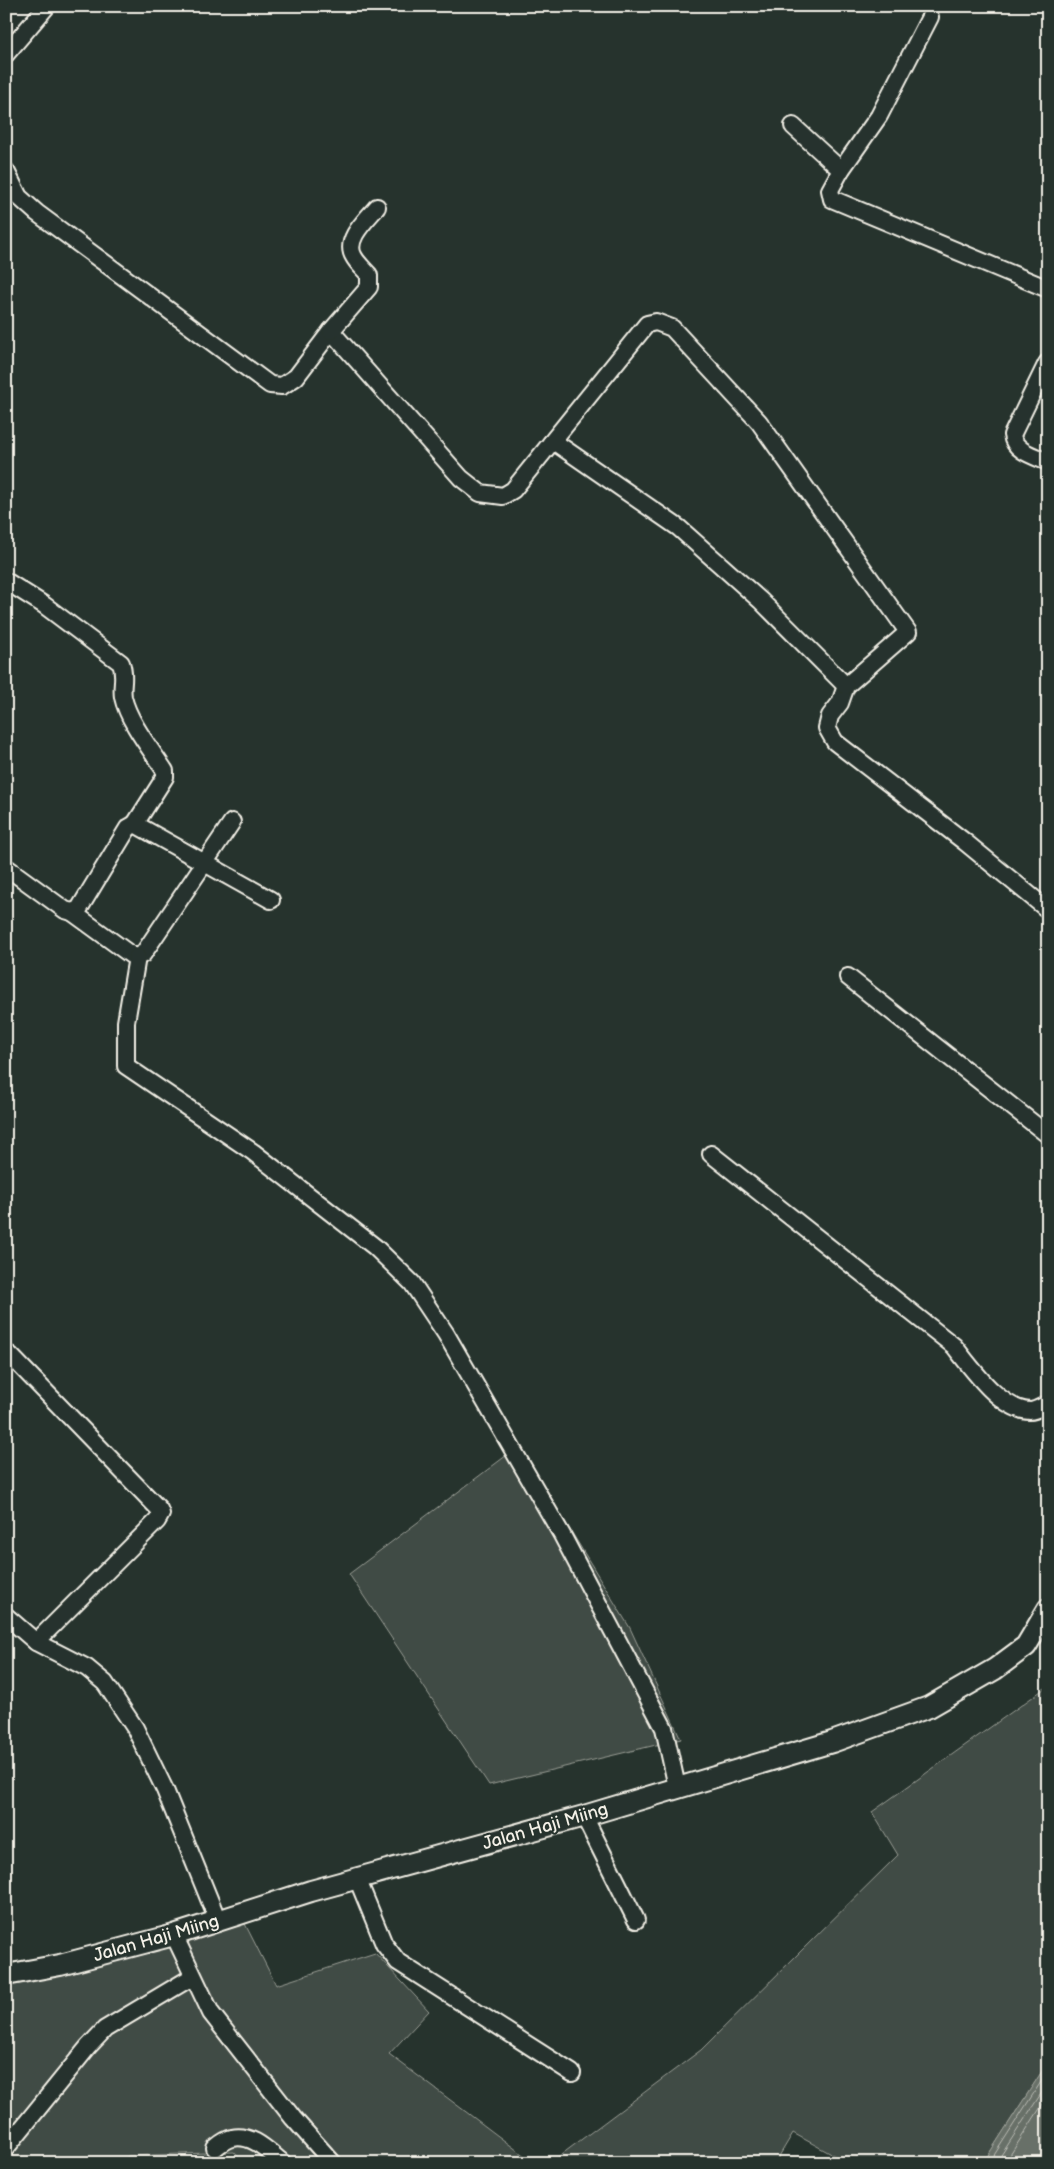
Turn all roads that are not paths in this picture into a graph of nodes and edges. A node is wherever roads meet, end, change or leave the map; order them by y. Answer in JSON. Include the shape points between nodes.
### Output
{"nodes":[{"id":1,"x":47,"y":6,"type":"edge"},
{"id":2,"x":930,"y":17,"type":"dead end"},
{"id":3,"x":6,"y":54,"type":"edge"},
{"id":4,"x":793,"y":126,"type":"dead end"},
{"id":5,"x":841,"y":170,"type":"junction"},
{"id":6,"x":6,"y":171,"type":"edge"},
{"id":7,"x":377,"y":207,"type":"dead end"},
{"id":8,"x":1048,"y":288,"type":"edge"},
{"id":9,"x":331,"y":331,"type":"junction"},
{"id":10,"x":1047,"y":362,"type":"edge"},
{"id":11,"x":550,"y":443,"type":"junction"},
{"id":12,"x":1048,"y":462,"type":"edge"},
{"id":13,"x":6,"y":581,"type":"edge"},
{"id":14,"x":846,"y":686,"type":"junction"},
{"id":15,"x":232,"y":822,"type":"dead end"},
{"id":16,"x":135,"y":824,"type":"junction"},
{"id":17,"x":204,"y":862,"type":"junction"},
{"id":18,"x":6,"y":867,"type":"edge"},
{"id":19,"x":271,"y":900,"type":"dead end"},
{"id":20,"x":1048,"y":910,"type":"edge"},
{"id":21,"x":72,"y":912,"type":"junction"},
{"id":22,"x":137,"y":957,"type":"junction"},
{"id":23,"x":848,"y":978,"type":"dead end"},
{"id":24,"x":1048,"y":1135,"type":"edge"},
{"id":25,"x":711,"y":1154,"type":"dead end"},
{"id":26,"x":8,"y":1355,"type":"edge"},
{"id":27,"x":1048,"y":1404,"type":"edge"},
{"id":28,"x":1048,"y":1609,"type":"edge"},
{"id":29,"x":6,"y":1616,"type":"edge"},
{"id":30,"x":36,"y":1642,"type":"junction"},
{"id":31,"x":676,"y":1787,"type":"junction"},
{"id":32,"x":584,"y":1816,"type":"junction"},
{"id":33,"x":357,"y":1878,"type":"junction"},
{"id":34,"x":636,"y":1920,"type":"dead end"},
{"id":35,"x":218,"y":1921,"type":"junction"},
{"id":36,"x":174,"y":1935,"type":"junction"},
{"id":37,"x":6,"y":1975,"type":"edge"},
{"id":38,"x":192,"y":1977,"type":"junction"},
{"id":39,"x":572,"y":2073,"type":"dead end"},
{"id":40,"x":6,"y":2148,"type":"edge"},
{"id":41,"x":215,"y":2148,"type":"dead end"},
{"id":42,"x":284,"y":2163,"type":"edge"},
{"id":43,"x":333,"y":2163,"type":"edge"}],
"edges":[{"from":1,"to":3,"type":"street"},
{"from":2,"to":5,"type":"street","via":[[879,116]]},
{"from":4,"to":5,"type":"street"},
{"from":5,"to":8,"type":"street","via":[[830,190],[836,202]]},
{"from":6,"to":9,"type":"street","via":[[19,197],[37,212],[270,385],[282,386],[296,377]]},
{"from":7,"to":9,"type":"street","via":[[350,247],[353,257],[370,275],[369,286]]},
{"from":9,"to":11,"type":"street","via":[[461,478],[480,492],[503,496],[512,490]]},
{"from":10,"to":12,"type":"street","via":[[1012,435],[1017,447]]},
{"from":11,"to":14,"type":"street","via":[[556,443],[679,528],[761,601]]},
{"from":11,"to":14,"type":"street","via":[[647,324],[656,322],[672,328],[759,422],[908,632]]},
{"from":13,"to":16,"type":"street","via":[[44,605],[121,663],[125,673],[123,696],[131,717],[165,771]]},
{"from":14,"to":20,"type":"street","via":[[827,728],[835,742]]},
{"from":15,"to":17,"type":"street"},
{"from":16,"to":17,"type":"street"},
{"from":16,"to":21,"type":"street","via":[[128,828],[79,909]]},
{"from":17,"to":19,"type":"street"},
{"from":17,"to":22,"type":"street","via":[[143,954]]},
{"from":18,"to":21,"type":"street"},
{"from":21,"to":22,"type":"street"},
{"from":22,"to":31,"type":"street","via":[[126,1022],[126,1066],[253,1152],[376,1247],[412,1283],[446,1334],[562,1535],[664,1728]]},
{"from":23,"to":24,"type":"street"},
{"from":25,"to":27,"type":"street","via":[[954,1346],[985,1384],[1014,1408],[1032,1412]]},
{"from":26,"to":30,"type":"street","via":[[162,1514]]},
{"from":28,"to":31,"type":"main road","name":"Jalan Haji Miing","via":[[1026,1646],[929,1707],[832,1742]]},
{"from":29,"to":30,"type":"street"},
{"from":30,"to":35,"type":"street","via":[[86,1668],[105,1683],[135,1728],[165,1790]]},
{"from":31,"to":32,"type":"main road","name":"Jalan Haji Miing"},
{"from":32,"to":33,"type":"main road","name":"Jalan Haji Miing"},
{"from":32,"to":34,"type":"street"},
{"from":33,"to":35,"type":"main road","name":"Jalan Haji Miing"},
{"from":33,"to":39,"type":"street","via":[[384,1944],[398,1962]]},
{"from":35,"to":36,"type":"main road","name":"Jalan Haji Miing"},
{"from":36,"to":37,"type":"main road","name":"Jalan Haji Miing","via":[[60,1965]]},
{"from":36,"to":38,"type":"street"},
{"from":38,"to":40,"type":"street","via":[[105,2029]]},
{"from":38,"to":43,"type":"street","via":[[211,2013],[293,2118]]},
{"from":41,"to":42,"type":"street","via":[[232,2138],[244,2137]]}]}
